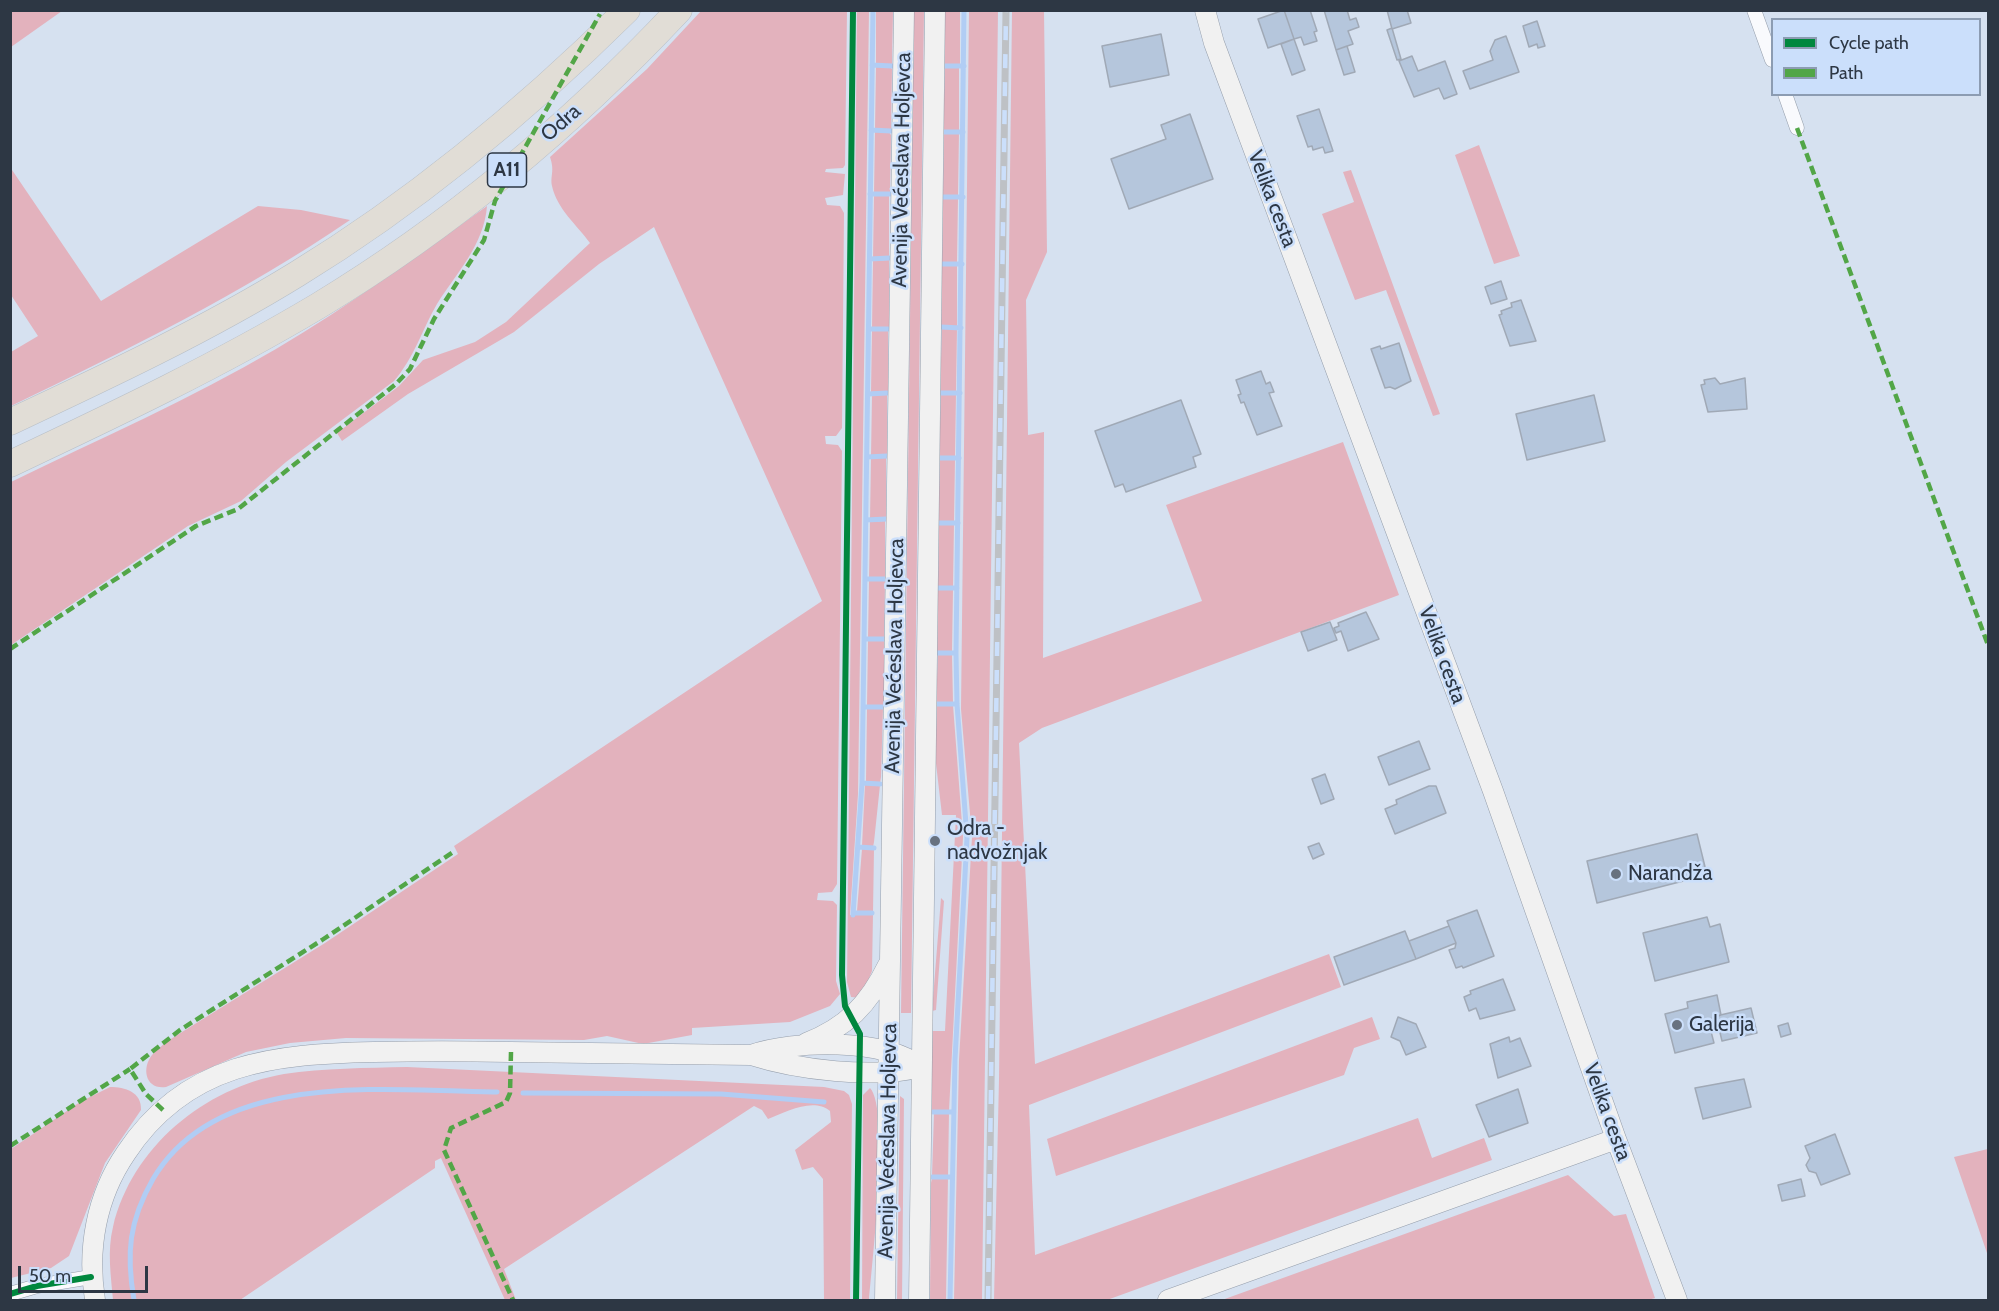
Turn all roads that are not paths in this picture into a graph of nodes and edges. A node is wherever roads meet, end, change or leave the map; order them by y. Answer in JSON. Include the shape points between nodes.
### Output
{"nodes":[{"id":1,"x":619,"y":10,"type":"edge"},
{"id":2,"x":627,"y":10,"type":"edge"},
{"id":3,"x":679,"y":10,"type":"edge"},
{"id":4,"x":904,"y":10,"type":"edge"},
{"id":5,"x":935,"y":10,"type":"edge"},
{"id":6,"x":1205,"y":10,"type":"edge"},
{"id":7,"x":1754,"y":10,"type":"edge"},
{"id":8,"x":599,"y":38,"type":"junction"},
{"id":9,"x":1771,"y":55,"type":"edge"},
{"id":10,"x":1786,"y":96,"type":"edge"},
{"id":11,"x":1797,"y":128,"type":"dead end"},
{"id":12,"x":10,"y":422,"type":"edge"},
{"id":13,"x":10,"y":464,"type":"edge"},
{"id":14,"x":890,"y":960,"type":"junction"},
{"id":15,"x":800,"y":1045,"type":"junction"},
{"id":16,"x":889,"y":1051,"type":"junction"},
{"id":17,"x":751,"y":1055,"type":"junction"},
{"id":18,"x":921,"y":1067,"type":"junction"},
{"id":19,"x":889,"y":1072,"type":"junction"},
{"id":20,"x":1616,"y":1139,"type":"junction"},
{"id":21,"x":91,"y":1277,"type":"junction"},
{"id":22,"x":10,"y":1294,"type":"edge"},
{"id":23,"x":95,"y":1300,"type":"edge"},
{"id":24,"x":885,"y":1300,"type":"edge"},
{"id":25,"x":919,"y":1300,"type":"edge"},
{"id":26,"x":1168,"y":1300,"type":"edge"},
{"id":27,"x":1677,"y":1300,"type":"edge"}],
"edges":[{"from":1,"to":8,"type":"highway"},
{"from":2,"to":8,"type":"highway","name":"Odra","number":"A11"},
{"from":3,"to":13,"type":"highway","name":"Odra","number":"A11","via":[[591,98],[474,197],[376,269],[316,307],[130,407]]},
{"from":4,"to":14,"type":"main road","name":"Avenija Većeslava Holjevca"},
{"from":5,"to":18,"type":"main road","name":"Avenija Većeslava Holjevca"},
{"from":6,"to":20,"type":"main road","name":"Velika cesta","via":[[1493,791]]},
{"from":7,"to":9,"type":"street"},
{"from":8,"to":12,"type":"highway","name":"Odra","number":"A11","via":[[518,113],[450,167],[297,274],[95,382]]},
{"from":10,"to":11,"type":"street"},
{"from":14,"to":15,"type":"main road","via":[[877,987],[852,1018],[820,1038]]},
{"from":14,"to":16,"type":"main road","name":"Avenija Većeslava Holjevca"},
{"from":15,"to":16,"type":"main road"},
{"from":15,"to":17,"type":"main road","via":[[779,1046]]},
{"from":16,"to":18,"type":"main road","via":[[906,1056]]},
{"from":16,"to":19,"type":"main road","name":"Avenija Većeslava Holjevca"},
{"from":17,"to":19,"type":"main road","via":[[798,1066]]},
{"from":17,"to":21,"type":"main road","via":[[445,1051],[304,1054],[263,1060],[179,1096],[135,1138],[104,1194],[92,1243]]},
{"from":18,"to":19,"type":"main road"},
{"from":18,"to":25,"type":"main road","name":"Avenija Većeslava Holjevca"},
{"from":19,"to":24,"type":"main road","name":"Avenija Većeslava Holjevca"},
{"from":20,"to":26,"type":"main road"},
{"from":20,"to":27,"type":"main road","name":"Velika cesta"},
{"from":21,"to":22,"type":"street"},
{"from":21,"to":23,"type":"main road"}]}
